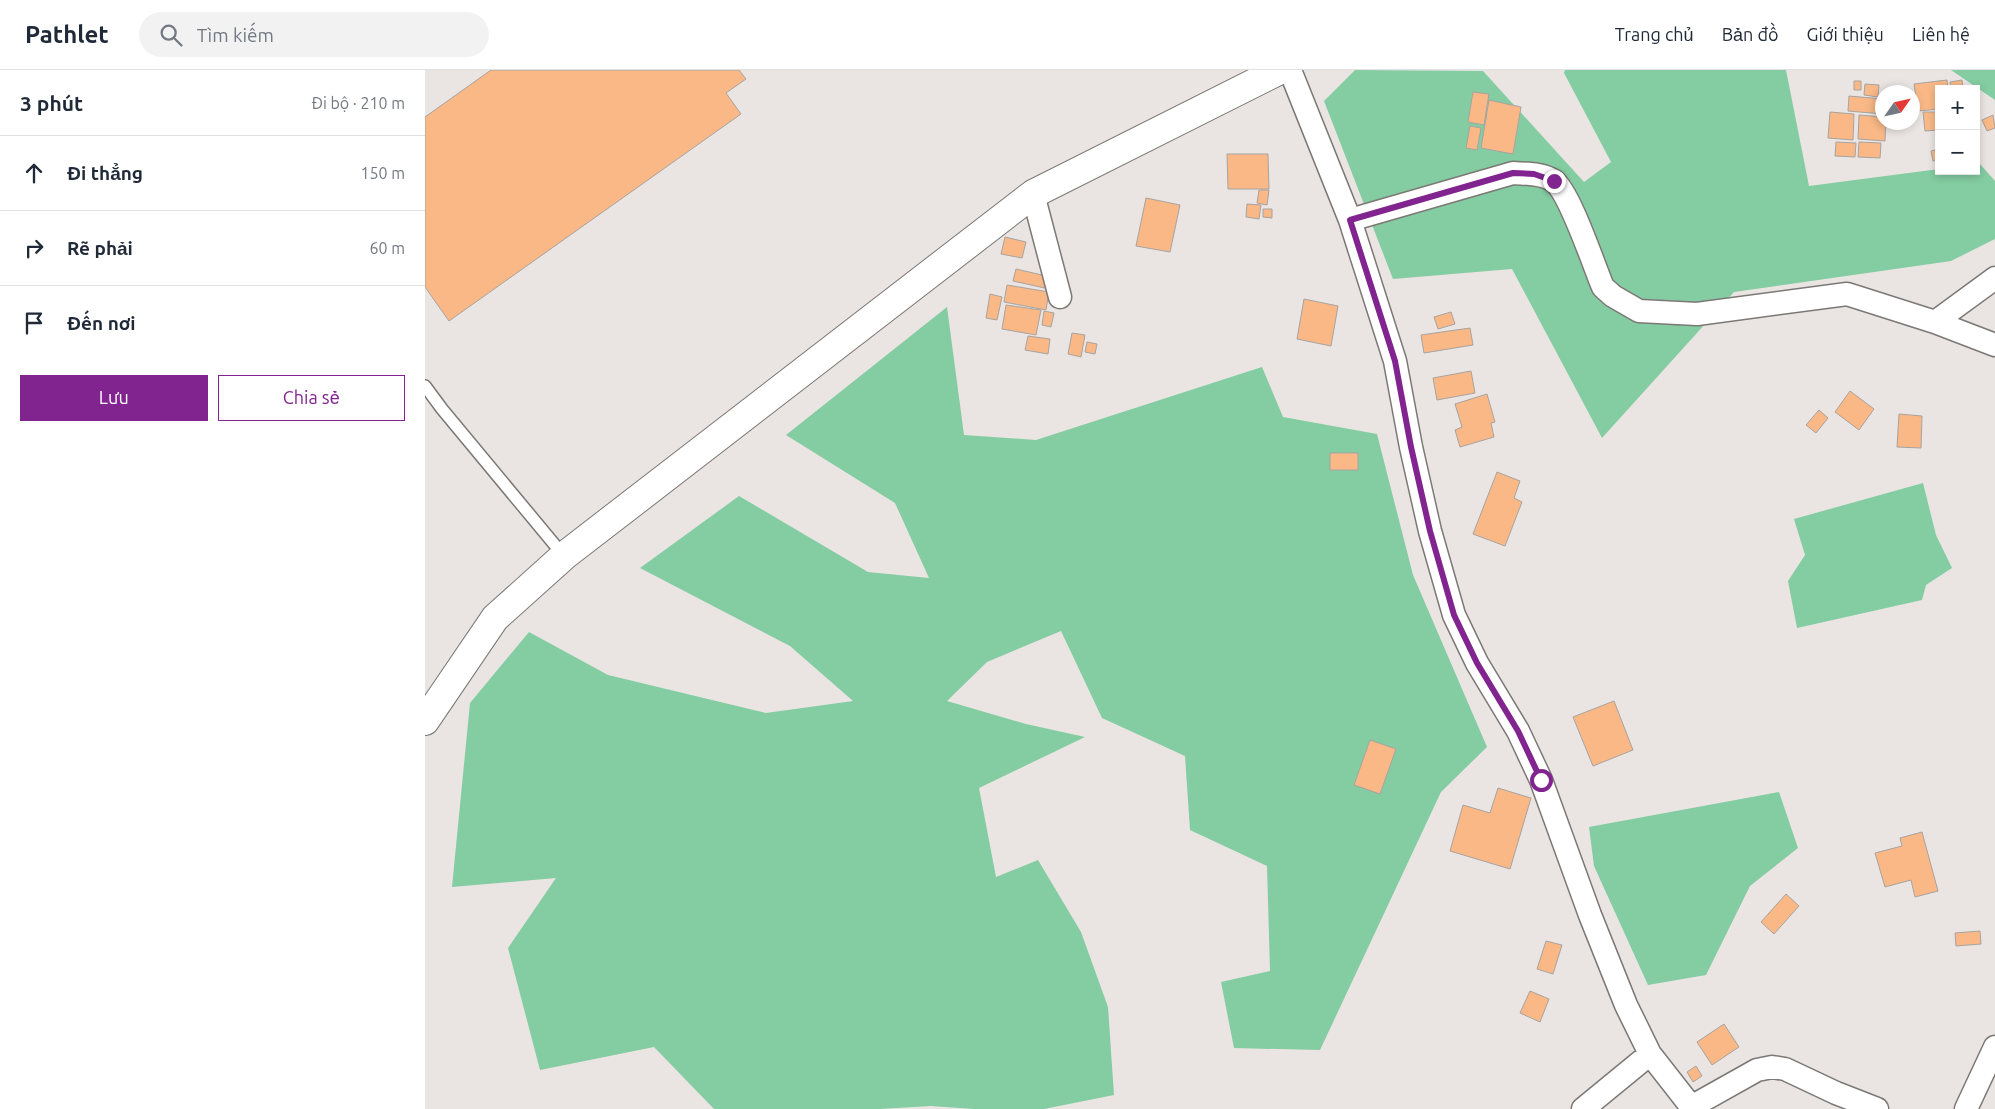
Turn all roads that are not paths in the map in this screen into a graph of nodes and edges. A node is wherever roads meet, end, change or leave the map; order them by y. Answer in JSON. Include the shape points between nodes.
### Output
{"nodes":[{"id":1,"x":1280,"y":70,"type":"edge"},
{"id":2,"x":1290,"y":70,"type":"edge"},
{"id":3,"x":1033,"y":194,"type":"junction"},
{"id":4,"x":1350,"y":220,"type":"junction"},
{"id":5,"x":1995,"y":278,"type":"edge"},
{"id":6,"x":1060,"y":297,"type":"dead end"},
{"id":7,"x":1935,"y":322,"type":"junction"},
{"id":8,"x":1995,"y":345,"type":"edge"},
{"id":9,"x":425,"y":386,"type":"edge"},
{"id":10,"x":565,"y":556,"type":"junction"},
{"id":11,"x":425,"y":721,"type":"edge"},
{"id":12,"x":1995,"y":1047,"type":"edge"},
{"id":13,"x":1650,"y":1054,"type":"junction"},
{"id":14,"x":1692,"y":1108,"type":"edge"},
{"id":15,"x":1583,"y":1109,"type":"edge"},
{"id":16,"x":1877,"y":1109,"type":"edge"},
{"id":17,"x":1966,"y":1109,"type":"edge"}],
"edges":[{"from":1,"to":3,"type":"street"},
{"from":2,"to":4,"type":"street"},
{"from":3,"to":6,"type":"street"},
{"from":3,"to":10,"type":"street"},
{"from":4,"to":7,"type":"street","via":[[1513,173],[1534,174],[1554,181],[1567,198],[1603,287],[1639,311],[1697,314],[1847,294]]},
{"from":4,"to":13,"type":"street","via":[[1395,361],[1430,531],[1454,615],[1537,772],[1625,1005]]},
{"from":5,"to":7,"type":"street"},
{"from":7,"to":8,"type":"street"},
{"from":9,"to":10,"type":"lane"},
{"from":10,"to":11,"type":"street","via":[[495,618]]},
{"from":12,"to":17,"type":"street"},
{"from":13,"to":14,"type":"street"},
{"from":13,"to":15,"type":"street"},
{"from":14,"to":16,"type":"street","via":[[1757,1070],[1772,1067]]}]}
